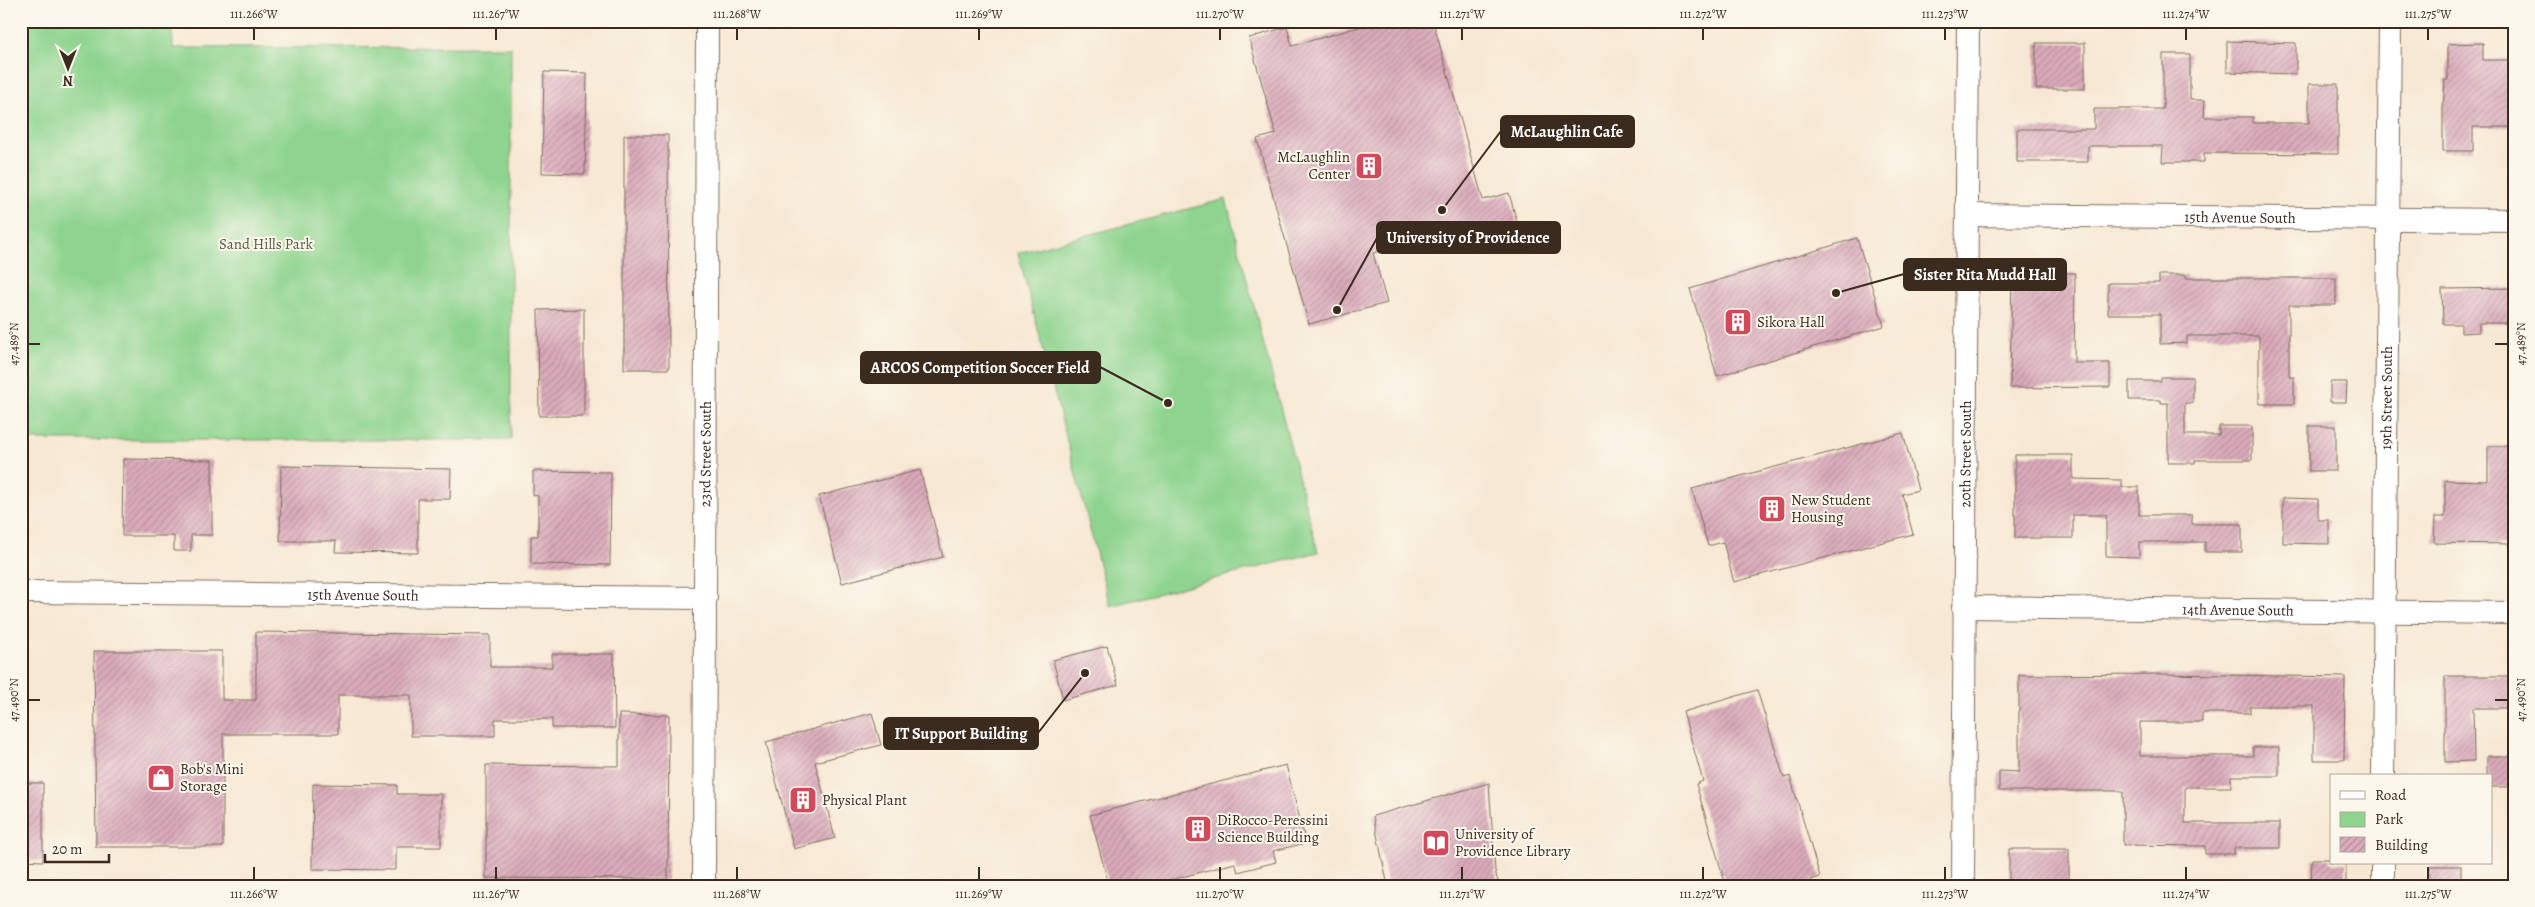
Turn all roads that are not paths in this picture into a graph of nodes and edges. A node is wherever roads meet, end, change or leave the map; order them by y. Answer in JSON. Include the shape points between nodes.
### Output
{"nodes":[{"id":1,"x":707,"y":21,"type":"edge"},
{"id":2,"x":1968,"y":21,"type":"edge"},
{"id":3,"x":2390,"y":21,"type":"edge"},
{"id":4,"x":1968,"y":215,"type":"junction"},
{"id":5,"x":2386,"y":219,"type":"junction"},
{"id":6,"x":2514,"y":220,"type":"edge"},
{"id":7,"x":21,"y":592,"type":"edge"},
{"id":8,"x":706,"y":598,"type":"junction"},
{"id":9,"x":1963,"y":607,"type":"junction"},
{"id":10,"x":2386,"y":612,"type":"junction"},
{"id":11,"x":2514,"y":612,"type":"edge"},
{"id":12,"x":2383,"y":774,"type":"edge"},
{"id":13,"x":2383,"y":864,"type":"edge"},
{"id":14,"x":704,"y":886,"type":"edge"},
{"id":15,"x":1963,"y":886,"type":"edge"},
{"id":16,"x":2383,"y":886,"type":"edge"}],
"edges":[{"from":1,"to":8,"type":"street","name":"23rd Street South"},
{"from":2,"to":4,"type":"street","name":"20th Street South"},
{"from":3,"to":5,"type":"street","name":"19th Street South"},
{"from":4,"to":5,"type":"street","name":"15th Avenue South"},
{"from":4,"to":9,"type":"street","name":"20th Street South"},
{"from":5,"to":6,"type":"street","name":"15th Avenue South"},
{"from":5,"to":10,"type":"street","name":"19th Street South"},
{"from":7,"to":8,"type":"street","name":"15th Avenue South"},
{"from":8,"to":14,"type":"street","name":"23rd Street South"},
{"from":9,"to":10,"type":"street","name":"14th Avenue South"},
{"from":9,"to":15,"type":"street","name":"20th Street South"},
{"from":10,"to":11,"type":"street","name":"14th Avenue South"},
{"from":10,"to":12,"type":"street","name":"19th Street South"},
{"from":13,"to":16,"type":"street"}]}
